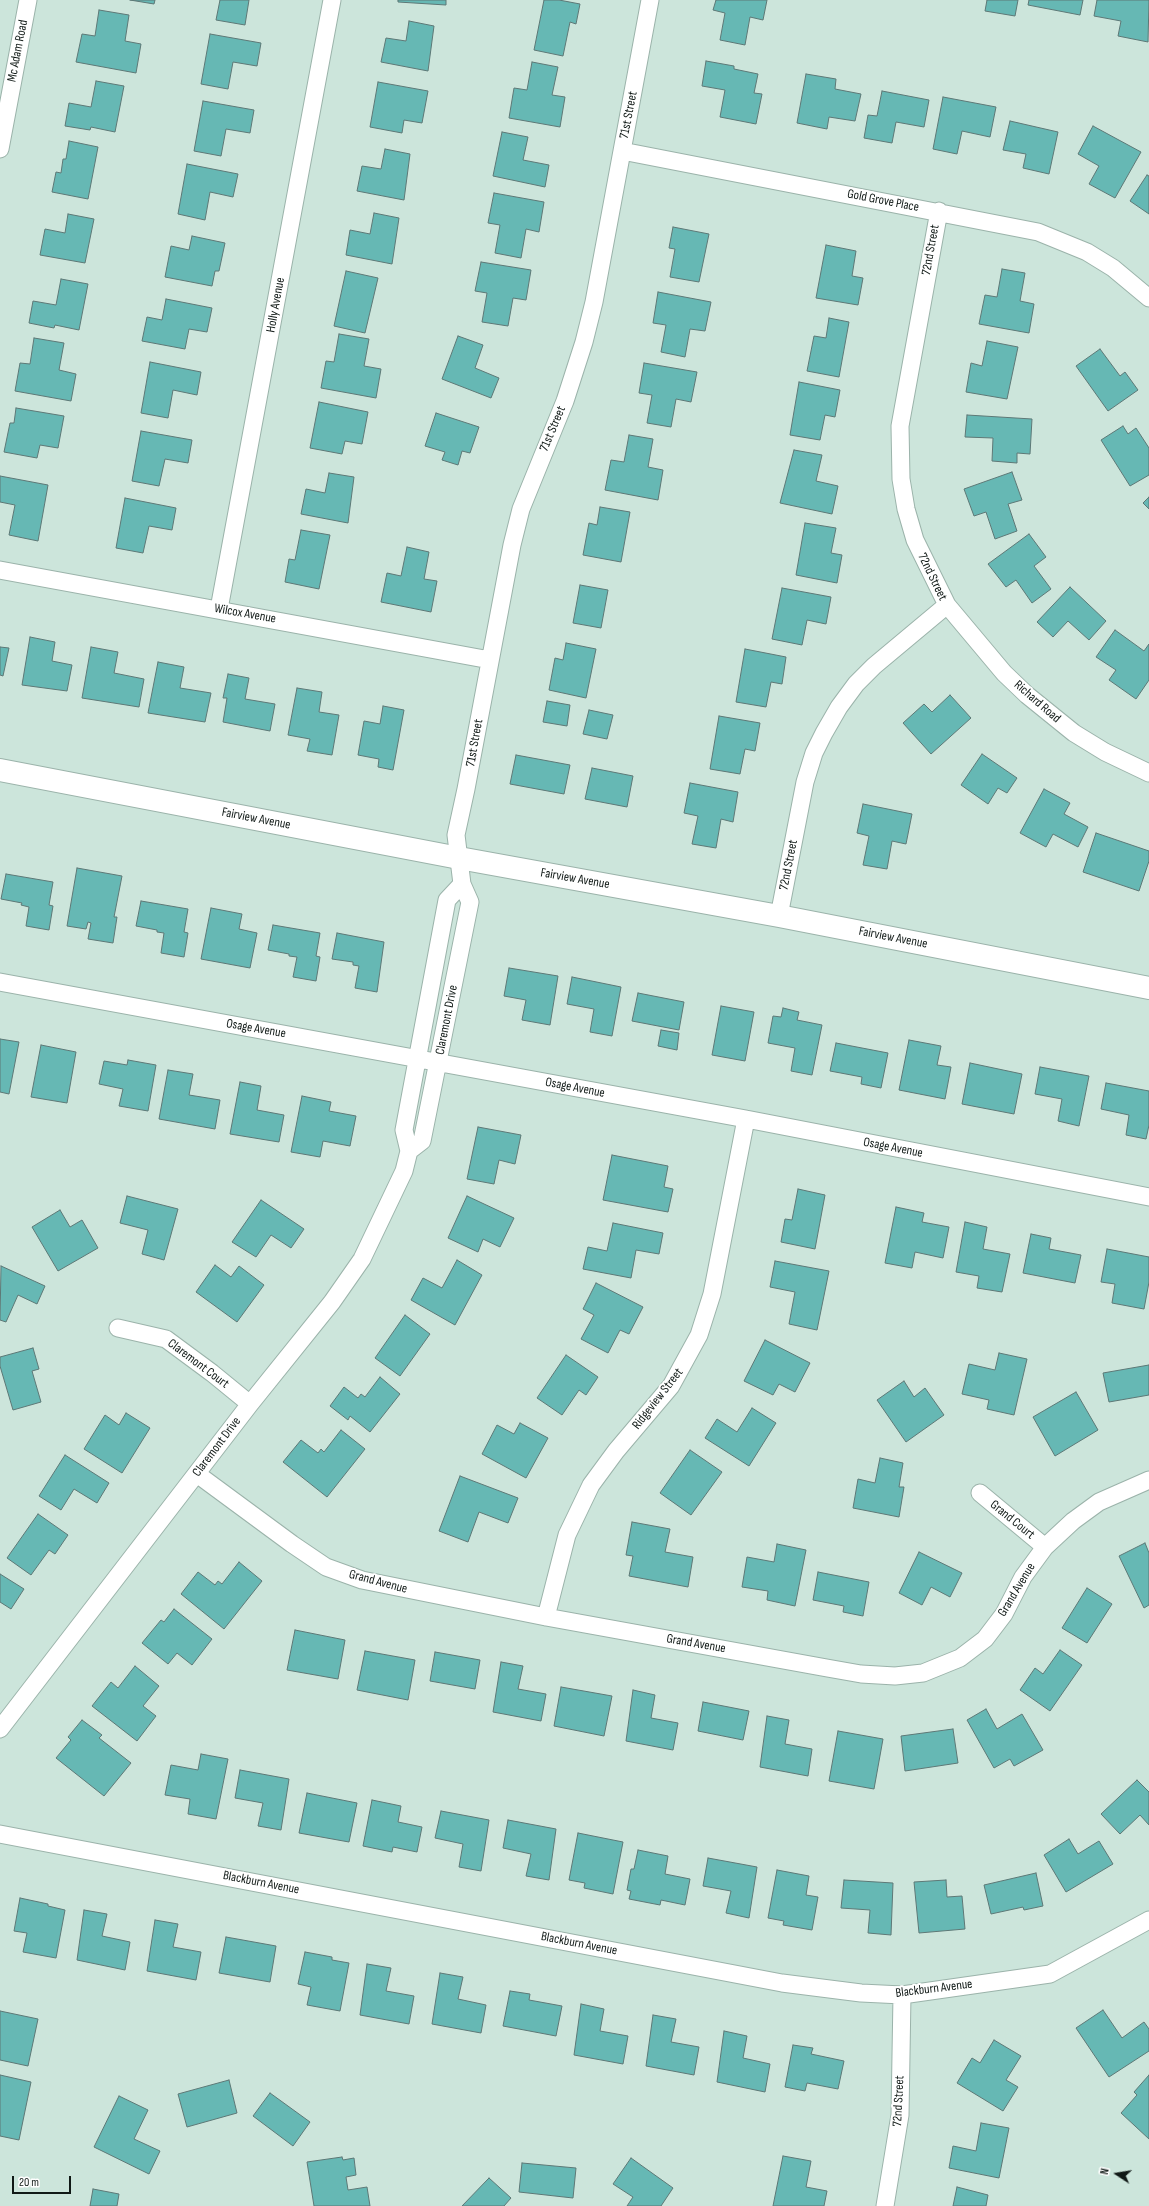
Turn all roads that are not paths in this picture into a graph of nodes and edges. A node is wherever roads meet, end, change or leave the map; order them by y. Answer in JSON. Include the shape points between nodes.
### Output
{"nodes":[{"id":1,"x":28,"y":0,"type":"edge"},
{"id":2,"x":332,"y":0,"type":"edge"},
{"id":3,"x":650,"y":0,"type":"edge"},
{"id":4,"x":0,"y":149,"type":"edge"},
{"id":5,"x":622,"y":152,"type":"junction"},
{"id":6,"x":939,"y":211,"type":"junction"},
{"id":7,"x":1149,"y":298,"type":"edge"},
{"id":8,"x":0,"y":570,"type":"edge"},
{"id":9,"x":947,"y":605,"type":"junction"},
{"id":10,"x":219,"y":609,"type":"junction"},
{"id":11,"x":490,"y":660,"type":"junction"},
{"id":12,"x":0,"y":770,"type":"edge"},
{"id":13,"x":1149,"y":773,"type":"edge"},
{"id":14,"x":459,"y":858,"type":"junction"},
{"id":15,"x":462,"y":884,"type":"junction"},
{"id":16,"x":779,"y":916,"type":"junction"},
{"id":17,"x":0,"y":982,"type":"edge"},
{"id":18,"x":1149,"y":988,"type":"edge"},
{"id":19,"x":418,"y":1059,"type":"junction"},
{"id":20,"x":438,"y":1062,"type":"junction"},
{"id":21,"x":746,"y":1119,"type":"junction"},
{"id":22,"x":409,"y":1151,"type":"junction"},
{"id":23,"x":1149,"y":1197,"type":"edge"},
{"id":24,"x":118,"y":1328,"type":"dead end"},
{"id":25,"x":250,"y":1404,"type":"junction"},
{"id":26,"x":197,"y":1474,"type":"junction"},
{"id":27,"x":1149,"y":1480,"type":"edge"},
{"id":28,"x":980,"y":1493,"type":"dead end"},
{"id":29,"x":1045,"y":1547,"type":"junction"},
{"id":30,"x":546,"y":1617,"type":"junction"},
{"id":31,"x":0,"y":1729,"type":"edge"},
{"id":32,"x":0,"y":1834,"type":"edge"},
{"id":33,"x":1148,"y":1923,"type":"edge"},
{"id":34,"x":902,"y":1996,"type":"junction"},
{"id":35,"x":885,"y":2206,"type":"edge"}],
"edges":[{"from":1,"to":4,"type":"street","name":"Mc Adam Road"},
{"from":2,"to":10,"type":"street","name":"Holly Avenue"},
{"from":3,"to":5,"type":"street","name":"71st Street"},
{"from":5,"to":6,"type":"street","name":"Gold Grove Place"},
{"from":5,"to":11,"type":"street","name":"71st Street","via":[[584,342],[565,401],[521,508]]},
{"from":6,"to":7,"type":"street","name":"Gold Grove Place","via":[[1019,227],[1066,242],[1113,268]]},
{"from":6,"to":9,"type":"street","name":"72nd Street","via":[[903,406],[900,462],[906,509],[915,540]]},
{"from":8,"to":10,"type":"street","name":"Wilcox Avenue"},
{"from":9,"to":13,"type":"street","name":"Richard Road","via":[[1004,673],[1052,717],[1105,752]]},
{"from":9,"to":16,"type":"street","name":"72nd Street","via":[[856,684],[824,733],[805,782]]},
{"from":10,"to":11,"type":"street","name":"Wilcox Avenue"},
{"from":11,"to":14,"type":"street","name":"71st Street","via":[[456,835]]},
{"from":12,"to":14,"type":"street","name":"Fairview Avenue"},
{"from":14,"to":15,"type":"street","name":"Claremont Drive"},
{"from":14,"to":16,"type":"street","name":"Fairview Avenue"},
{"from":15,"to":19,"type":"street","name":"Claremont Drive","via":[[447,900]]},
{"from":15,"to":20,"type":"street","name":"Claremont Drive","via":[[470,902]]},
{"from":16,"to":18,"type":"street","name":"Fairview Avenue"},
{"from":17,"to":19,"type":"street","name":"Osage Avenue"},
{"from":19,"to":20,"type":"street","name":"Osage Avenue"},
{"from":19,"to":22,"type":"street","name":"Claremont Drive","via":[[404,1130]]},
{"from":20,"to":21,"type":"street","name":"Osage Avenue"},
{"from":20,"to":22,"type":"street","name":"Claremont Drive","via":[[422,1141]]},
{"from":21,"to":23,"type":"street","name":"Osage Avenue"},
{"from":21,"to":30,"type":"street","name":"Ridgeview Street","via":[[712,1294],[699,1336],[671,1386],[616,1450],[591,1486],[567,1535]]},
{"from":22,"to":25,"type":"street","name":"Claremont Drive","via":[[404,1171],[362,1259],[332,1302]]},
{"from":24,"to":25,"type":"street","name":"Claremont Court","via":[[166,1339]]},
{"from":25,"to":26,"type":"street","name":"Claremont Drive"},
{"from":26,"to":30,"type":"street","name":"Grand Avenue","via":[[326,1567],[362,1580],[396,1588]]},
{"from":26,"to":31,"type":"street","name":"Claremont Drive"},
{"from":27,"to":29,"type":"street","name":"Grand Avenue","via":[[1099,1502],[1073,1521]]},
{"from":28,"to":29,"type":"street","name":"Grand Court"},
{"from":29,"to":30,"type":"street","name":"Grand Avenue","via":[[1023,1577],[1004,1614],[985,1639],[960,1658],[923,1673],[895,1676],[861,1674]]},
{"from":32,"to":34,"type":"street","name":"Blackburn Avenue","via":[[782,1983]]},
{"from":33,"to":34,"type":"street","name":"Blackburn Avenue","via":[[1050,1974]]},
{"from":34,"to":35,"type":"street","name":"72nd Street","via":[[900,2115]]}]}
